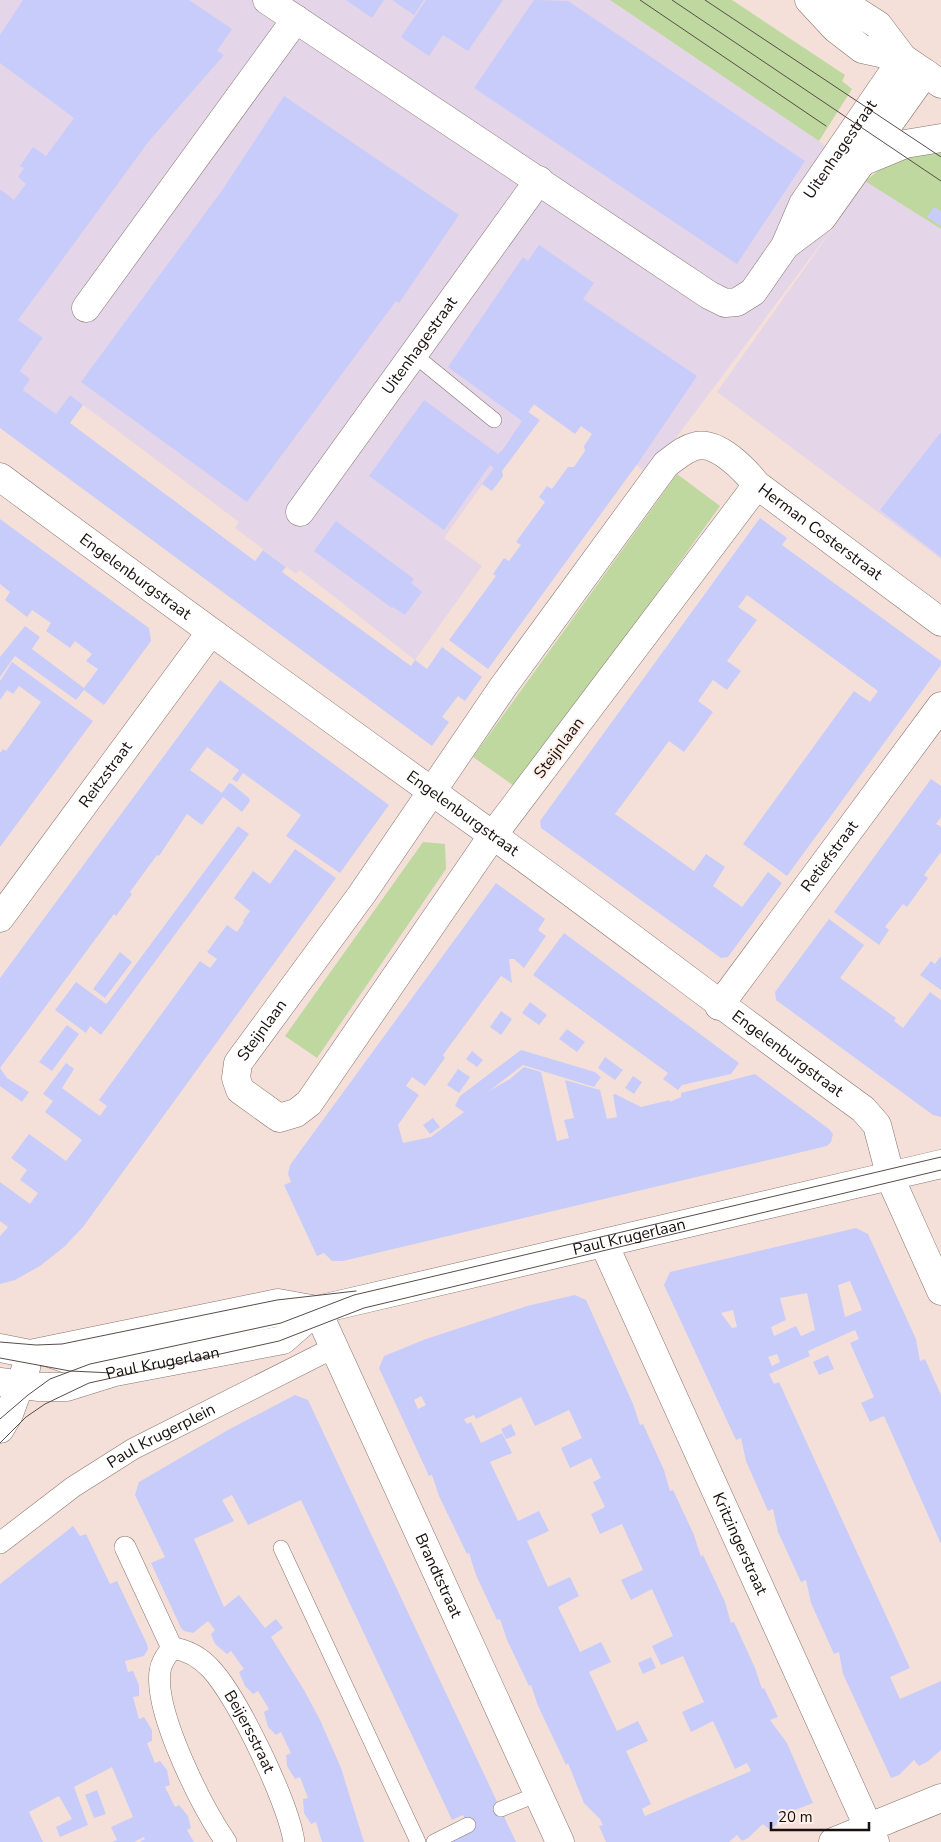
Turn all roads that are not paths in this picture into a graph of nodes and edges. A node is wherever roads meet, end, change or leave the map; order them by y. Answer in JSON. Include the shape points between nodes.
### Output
{"nodes":[{"id":1,"x":267,"y":0,"type":"edge"},
{"id":2,"x":809,"y":0,"type":"edge"},
{"id":3,"x":838,"y":0,"type":"edge"},
{"id":4,"x":296,"y":19,"type":"junction"},
{"id":5,"x":923,"y":72,"type":"edge"},
{"id":6,"x":941,"y":138,"type":"edge"},
{"id":7,"x":864,"y":161,"type":"junction"},
{"id":8,"x":538,"y":180,"type":"junction"},
{"id":9,"x":785,"y":246,"type":"junction"},
{"id":10,"x":86,"y":308,"type":"dead end"},
{"id":11,"x":413,"y":354,"type":"junction"},
{"id":12,"x":494,"y":420,"type":"dead end"},
{"id":13,"x":699,"y":445,"type":"joint"},
{"id":14,"x":0,"y":478,"type":"edge"},
{"id":15,"x":757,"y":485,"type":"junction"},
{"id":16,"x":300,"y":512,"type":"dead end"},
{"id":17,"x":941,"y":622,"type":"edge"},
{"id":18,"x":210,"y":633,"type":"junction"},
{"id":19,"x":941,"y":706,"type":"edge"},
{"id":20,"x":433,"y":793,"type":"junction"},
{"id":21,"x":493,"y":835,"type":"junction"},
{"id":22,"x":0,"y":918,"type":"edge"},
{"id":23,"x":719,"y":1006,"type":"junction"},
{"id":24,"x":941,"y":1164,"type":"edge"},
{"id":25,"x":890,"y":1176,"type":"junction"},
{"id":26,"x":604,"y":1244,"type":"junction"},
{"id":27,"x":941,"y":1292,"type":"edge"},
{"id":28,"x":317,"y":1310,"type":"junction"},
{"id":29,"x":0,"y":1348,"type":"edge"},
{"id":30,"x":333,"y":1348,"type":"junction"},
{"id":31,"x":30,"y":1354,"type":"junction"},
{"id":32,"x":10,"y":1384,"type":"edge"},
{"id":33,"x":0,"y":1429,"type":"edge"},
{"id":34,"x":0,"y":1543,"type":"edge"},
{"id":35,"x":125,"y":1547,"type":"dead end"},
{"id":36,"x":281,"y":1548,"type":"dead end"},
{"id":37,"x":172,"y":1648,"type":"junction"},
{"id":38,"x":538,"y":1794,"type":"junction"},
{"id":39,"x":941,"y":1798,"type":"edge"},
{"id":40,"x":501,"y":1809,"type":"dead end"},
{"id":41,"x":468,"y":1825,"type":"dead end"},
{"id":42,"x":872,"y":1835,"type":"edge"},
{"id":43,"x":226,"y":1842,"type":"edge"},
{"id":44,"x":294,"y":1842,"type":"edge"},
{"id":45,"x":418,"y":1842,"type":"edge"},
{"id":46,"x":434,"y":1842,"type":"edge"},
{"id":47,"x":560,"y":1842,"type":"edge"},
{"id":48,"x":834,"y":1842,"type":"edge"}],
"edges":[{"from":1,"to":4,"type":"street","name":"Uitenhagestraat"},
{"from":2,"to":5,"type":"street","via":[[847,39],[862,49]]},
{"from":3,"to":5,"type":"street","via":[[878,24]]},
{"from":4,"to":8,"type":"street","name":"Uitenhagestraat"},
{"from":4,"to":10,"type":"street"},
{"from":5,"to":7,"type":"street","name":"Uitenhagestraat"},
{"from":5,"to":9,"type":"street","name":"Uitenhagestraat","via":[[803,204]]},
{"from":6,"to":7,"type":"street","name":"Uitenhagestraat","via":[[905,144]]},
{"from":7,"to":9,"type":"street","name":"Uitenhagestraat","via":[[822,218]]},
{"from":8,"to":9,"type":"street","name":"Uitenhagestraat","via":[[725,303],[737,302],[753,292]]},
{"from":8,"to":11,"type":"street","name":"Uitenhagestraat"},
{"from":11,"to":12,"type":"lane"},
{"from":11,"to":16,"type":"street","name":"Uitenhagestraat"},
{"from":13,"to":15,"type":"street","name":"Herman Costerstraat","via":[[720,451],[743,468]]},
{"from":13,"to":20,"type":"street","name":"Steijnlaan","via":[[683,451],[666,464],[503,687]]},
{"from":14,"to":18,"type":"street","name":"Engelenburgstraat"},
{"from":15,"to":17,"type":"street","name":"Herman Costerstraat"},
{"from":15,"to":21,"type":"street","name":"Steijnlaan"},
{"from":18,"to":20,"type":"street","name":"Engelenburgstraat"},
{"from":18,"to":22,"type":"street","name":"Reitzstraat"},
{"from":19,"to":23,"type":"street","name":"Retiefstraat"},
{"from":20,"to":21,"type":"street","name":"Engelenburgstraat"},
{"from":20,"to":21,"type":"street","name":"Steijnlaan","via":[[238,1063],[236,1078],[240,1090],[279,1118],[296,1113],[309,1103]]},
{"from":21,"to":23,"type":"street","name":"Engelenburgstraat"},
{"from":23,"to":25,"type":"street","name":"Engelenburgstraat","via":[[863,1109],[877,1125]]},
{"from":24,"to":25,"type":"street","name":"Paul Krugerlaan"},
{"from":25,"to":26,"type":"street","name":"Paul Krugerlaan"},
{"from":25,"to":27,"type":"street","name":"Engelenburgstraat"},
{"from":26,"to":28,"type":"street","name":"Paul Krugerlaan"},
{"from":26,"to":42,"type":"street","name":"Kritzingerstraat"},
{"from":28,"to":30,"type":"street","name":"Brandtstraat"},
{"from":28,"to":31,"type":"street","name":"Paul Krugerlaan","via":[[278,1302]]},
{"from":28,"to":32,"type":"street","name":"Paul Krugerlaan","via":[[283,1340],[115,1372],[68,1387]]},
{"from":29,"to":31,"type":"street","name":"Paul Krugerlaan"},
{"from":30,"to":34,"type":"street","name":"Paul Krugerplein","via":[[133,1449],[74,1487]]},
{"from":30,"to":38,"type":"street","name":"Brandtstraat"},
{"from":31,"to":32,"type":"street"},
{"from":32,"to":33,"type":"street","via":[[9,1414]]},
{"from":35,"to":37,"type":"street"},
{"from":36,"to":45,"type":"lane"},
{"from":37,"to":43,"type":"street","via":[[160,1671],[163,1712],[212,1819]]},
{"from":37,"to":44,"type":"street","name":"Beijersstraat","via":[[186,1650],[199,1658],[234,1701],[280,1796]]},
{"from":38,"to":40,"type":"lane"},
{"from":38,"to":47,"type":"street","name":"Brandtstraat"},
{"from":39,"to":42,"type":"street"},
{"from":41,"to":46,"type":"lane"},
{"from":42,"to":48,"type":"street"}]}
